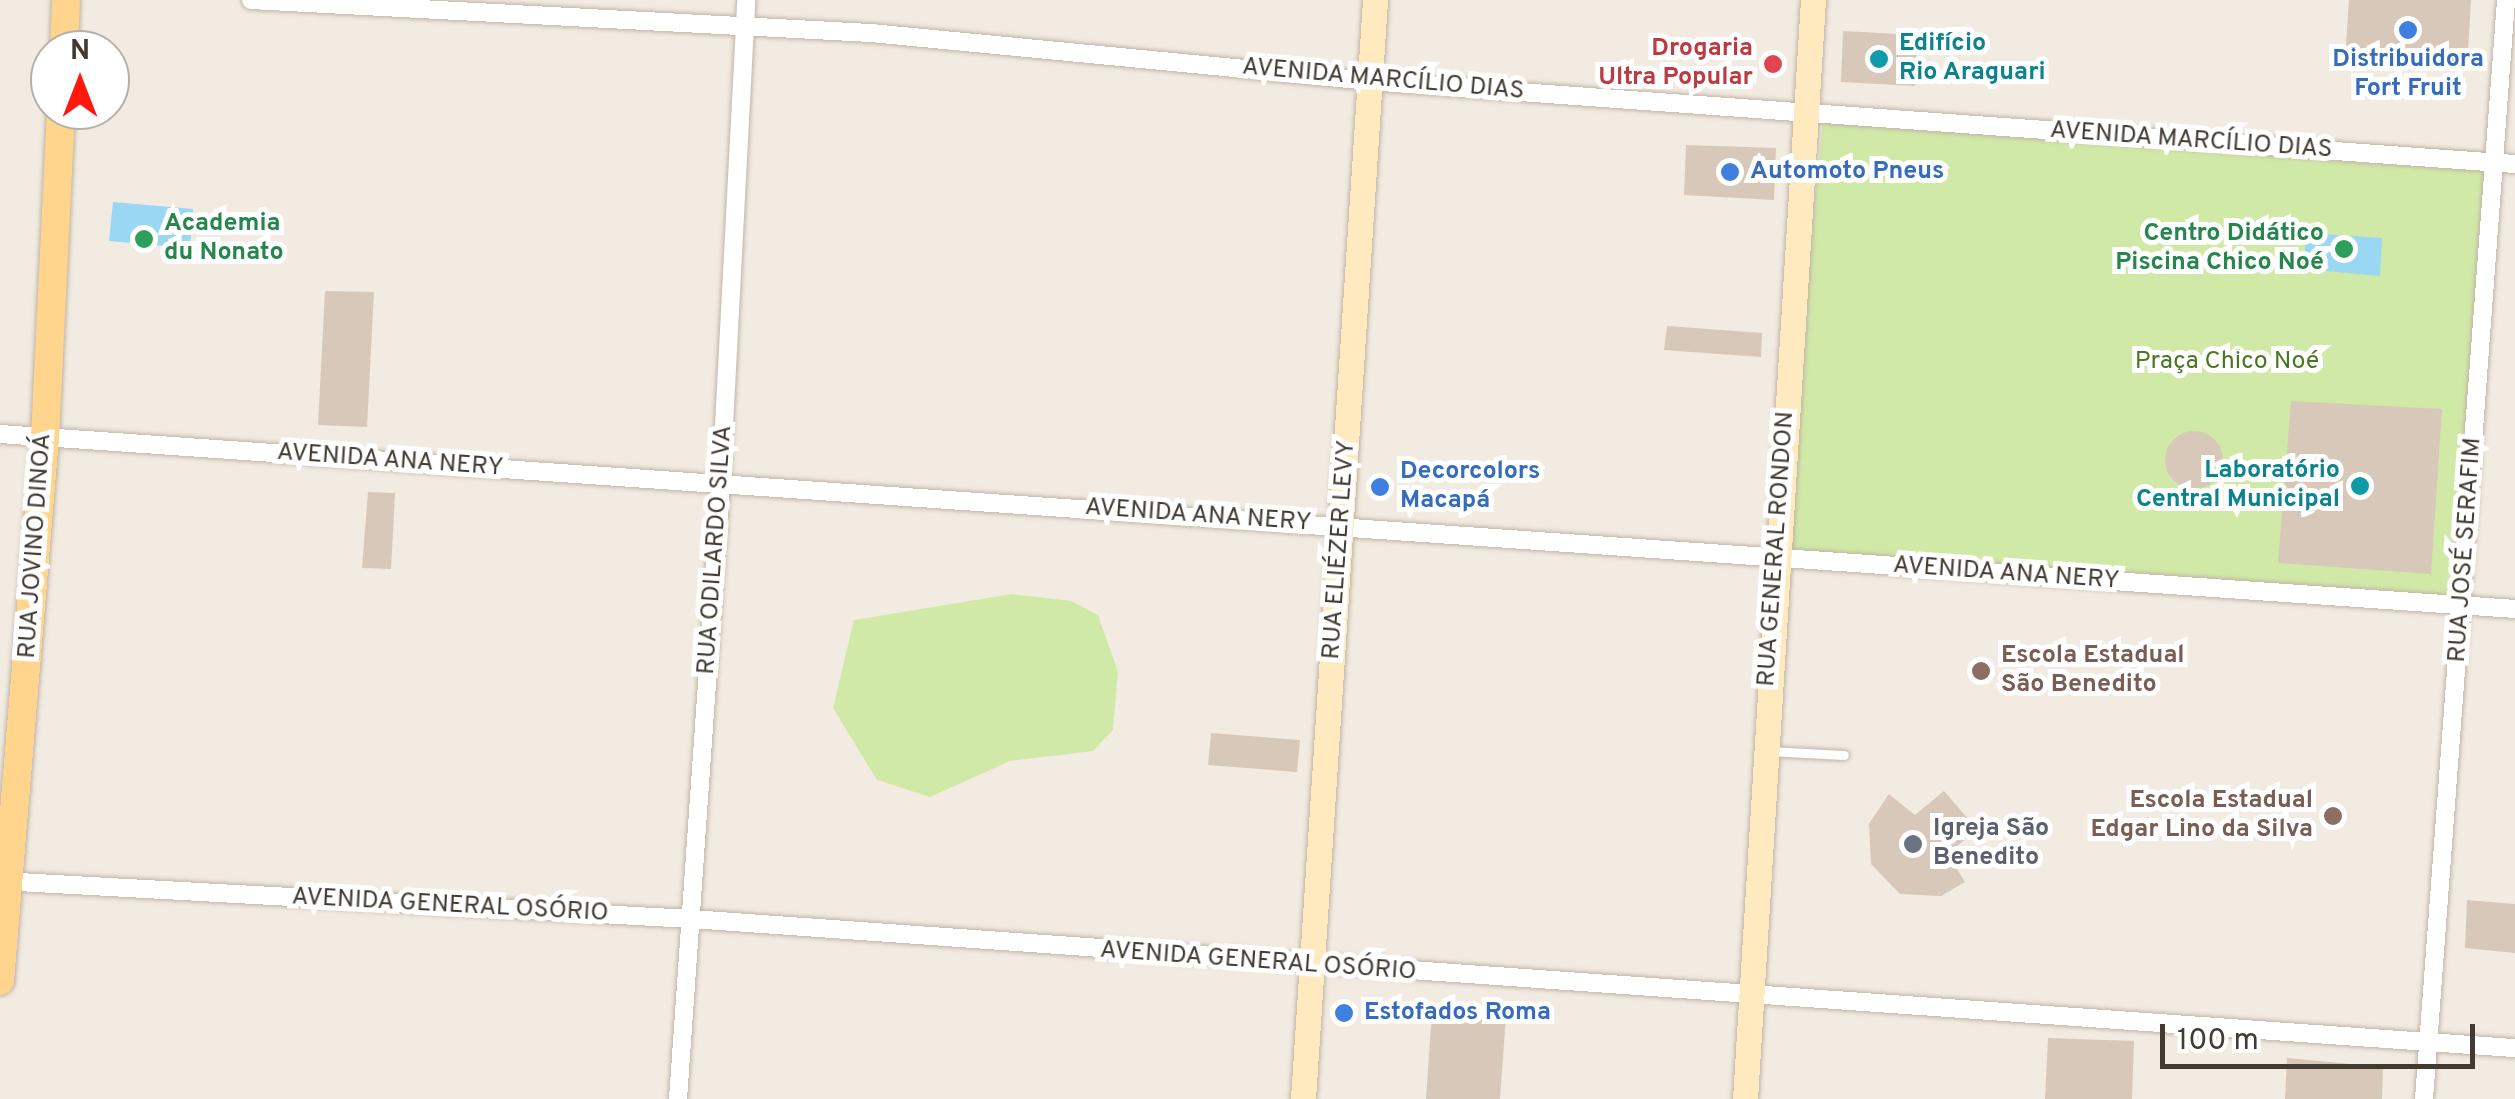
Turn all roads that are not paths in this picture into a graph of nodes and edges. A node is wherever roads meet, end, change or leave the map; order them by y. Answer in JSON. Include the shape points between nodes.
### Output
{"nodes":[{"id":1,"x":66,"y":0,"type":"edge"},
{"id":2,"x":251,"y":0,"type":"edge"},
{"id":3,"x":746,"y":0,"type":"edge"},
{"id":4,"x":1375,"y":0,"type":"edge"},
{"id":5,"x":1813,"y":0,"type":"edge"},
{"id":6,"x":2506,"y":0,"type":"edge"},
{"id":7,"x":744,"y":28,"type":"junction"},
{"id":8,"x":65,"y":30,"type":"edge"},
{"id":9,"x":1368,"y":81,"type":"junction"},
{"id":10,"x":1804,"y":114,"type":"junction"},
{"id":11,"x":59,"y":130,"type":"edge"},
{"id":12,"x":2490,"y":162,"type":"junction"},
{"id":13,"x":2515,"y":164,"type":"edge"},
{"id":14,"x":0,"y":434,"type":"edge"},
{"id":15,"x":44,"y":437,"type":"junction"},
{"id":16,"x":722,"y":483,"type":"junction"},
{"id":17,"x":1342,"y":526,"type":"junction"},
{"id":18,"x":1777,"y":558,"type":"junction"},
{"id":19,"x":2464,"y":605,"type":"junction"},
{"id":20,"x":2515,"y":609,"type":"edge"},
{"id":21,"x":1765,"y":751,"type":"junction"},
{"id":22,"x":1844,"y":754,"type":"dead end"},
{"id":23,"x":5,"y":881,"type":"edge"},
{"id":24,"x":691,"y":919,"type":"junction"},
{"id":25,"x":1314,"y":968,"type":"junction"},
{"id":26,"x":0,"y":981,"type":"edge"},
{"id":27,"x":1750,"y":991,"type":"junction"},
{"id":28,"x":2428,"y":1041,"type":"junction"},
{"id":29,"x":2515,"y":1048,"type":"edge"},
{"id":30,"x":678,"y":1099,"type":"edge"},
{"id":31,"x":1303,"y":1099,"type":"edge"},
{"id":32,"x":1745,"y":1099,"type":"edge"},
{"id":33,"x":2424,"y":1099,"type":"edge"}],
"edges":[{"from":1,"to":8,"type":"main road"},
{"from":2,"to":7,"type":"street","name":"AVENIDA MARCÍLIO DIAS"},
{"from":3,"to":7,"type":"street","name":"RUA ODILARDO SILVA"},
{"from":4,"to":9,"type":"main road","name":"RUA ELIÉZER LEVY"},
{"from":5,"to":10,"type":"main road","name":"RUA GENERAL RONDON"},
{"from":6,"to":12,"type":"street","name":"RUA JOSÉ SERAFIM"},
{"from":7,"to":9,"type":"street","name":"AVENIDA MARCÍLIO DIAS","via":[[1089,51]]},
{"from":7,"to":16,"type":"street","name":"RUA ODILARDO SILVA"},
{"from":9,"to":10,"type":"street","name":"AVENIDA MARCÍLIO DIAS"},
{"from":9,"to":17,"type":"main road","name":"RUA ELIÉZER LEVY"},
{"from":10,"to":12,"type":"street","name":"AVENIDA MARCÍLIO DIAS"},
{"from":10,"to":18,"type":"main road","name":"RUA GENERAL RONDON"},
{"from":11,"to":15,"type":"main road","name":"RUA JOVINO DINOÁ"},
{"from":12,"to":13,"type":"street","name":"AVENIDA MARCÍLIO DIAS"},
{"from":12,"to":19,"type":"street","name":"RUA JOSÉ SERAFIM"},
{"from":14,"to":15,"type":"street","name":"AVENIDA ANA NERY"},
{"from":15,"to":16,"type":"street","name":"AVENIDA ANA NERY"},
{"from":15,"to":23,"type":"main road","name":"RUA JOVINO DINOÁ"},
{"from":16,"to":17,"type":"street","name":"AVENIDA ANA NERY"},
{"from":16,"to":24,"type":"street","name":"RUA ODILARDO SILVA"},
{"from":17,"to":18,"type":"street","name":"AVENIDA ANA NERY"},
{"from":17,"to":25,"type":"main road","name":"RUA ELIÉZER LEVY"},
{"from":18,"to":19,"type":"street","name":"AVENIDA ANA NERY"},
{"from":18,"to":21,"type":"main road","name":"RUA GENERAL RONDON"},
{"from":19,"to":20,"type":"street","name":"AVENIDA ANA NERY"},
{"from":19,"to":28,"type":"street","name":"RUA JOSÉ SERAFIM"},
{"from":21,"to":22,"type":"lane"},
{"from":21,"to":27,"type":"main road","name":"RUA GENERAL RONDON"},
{"from":23,"to":24,"type":"street","name":"AVENIDA GENERAL OSÓRIO"},
{"from":23,"to":26,"type":"main road","name":"RUA JOVINO DINOÁ"},
{"from":24,"to":25,"type":"street","name":"AVENIDA GENERAL OSÓRIO"},
{"from":24,"to":30,"type":"street","name":"RUA ODILARDO SILVA"},
{"from":25,"to":27,"type":"street","name":"AVENIDA GENERAL OSÓRIO"},
{"from":25,"to":31,"type":"main road","name":"RUA ELIÉZER LEVY"},
{"from":27,"to":28,"type":"street","name":"AVENIDA GENERAL OSÓRIO"},
{"from":27,"to":32,"type":"main road","name":"RUA GENERAL RONDON"},
{"from":28,"to":29,"type":"street","name":"AVENIDA GENERAL OSÓRIO"},
{"from":28,"to":33,"type":"street","name":"RUA JOSÉ SERAFIM"}]}
